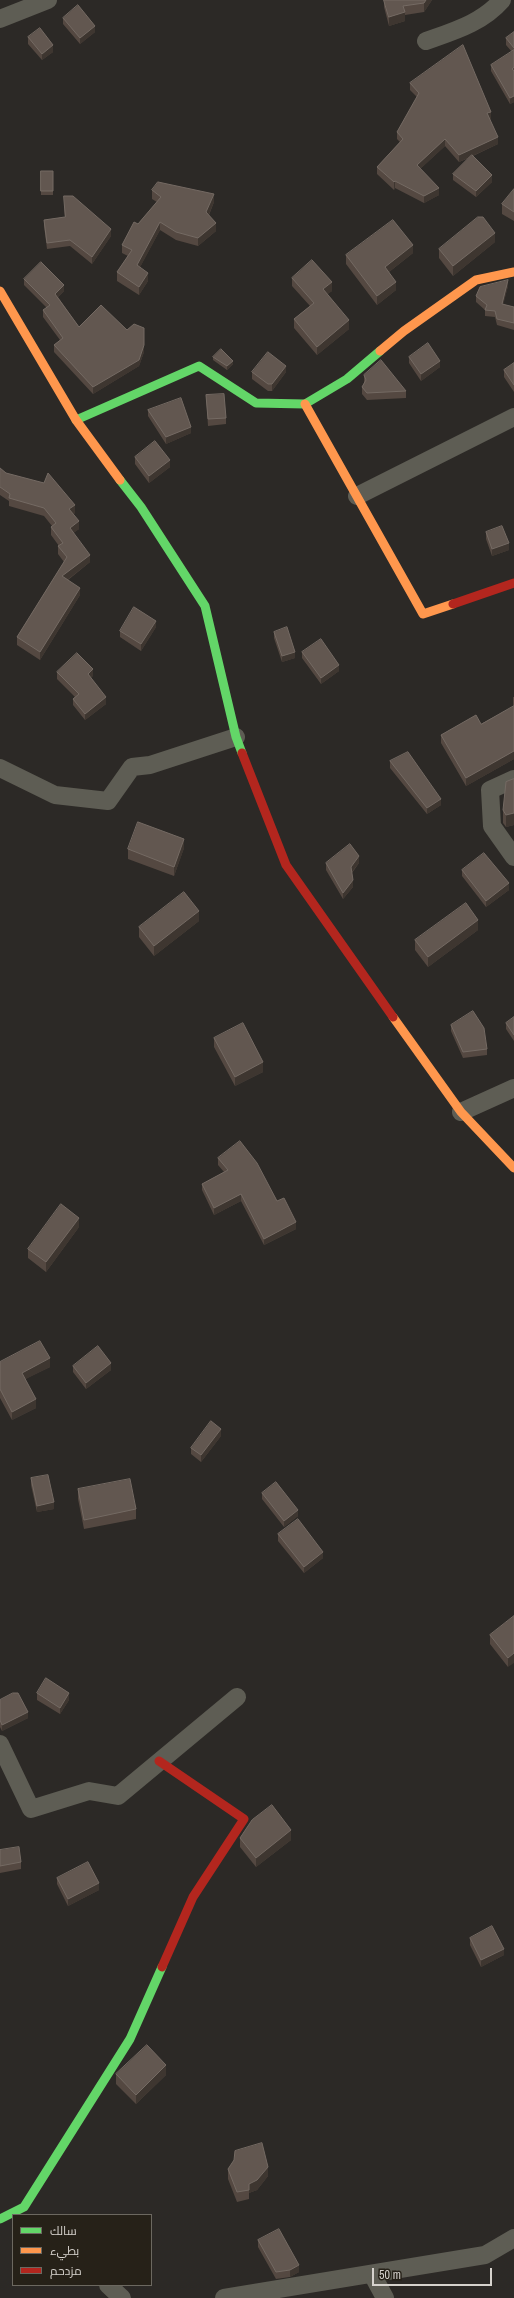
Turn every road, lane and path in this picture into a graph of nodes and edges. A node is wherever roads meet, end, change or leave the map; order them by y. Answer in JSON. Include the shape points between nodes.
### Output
{"nodes":[{"id":1,"x":48,"y":0,"type":"edge"},
{"id":2,"x":502,"y":0,"type":"edge"},
{"id":3,"x":0,"y":19,"type":"edge"},
{"id":4,"x":426,"y":41,"type":"dead end"},
{"id":5,"x":514,"y":272,"type":"edge"},
{"id":6,"x":0,"y":291,"type":"edge"},
{"id":7,"x":7,"y":316,"type":"edge"},
{"id":8,"x":305,"y":404,"type":"junction"},
{"id":9,"x":514,"y":417,"type":"edge"},
{"id":10,"x":76,"y":420,"type":"junction"},
{"id":11,"x":357,"y":496,"type":"junction"},
{"id":12,"x":514,"y":583,"type":"edge"},
{"id":13,"x":236,"y":737,"type":"junction"},
{"id":14,"x":0,"y":768,"type":"edge"},
{"id":15,"x":514,"y":779,"type":"edge"},
{"id":16,"x":514,"y":857,"type":"edge"},
{"id":17,"x":514,"y":1088,"type":"edge"},
{"id":18,"x":461,"y":1112,"type":"junction"},
{"id":19,"x":514,"y":1168,"type":"edge"},
{"id":20,"x":237,"y":1697,"type":"dead end"},
{"id":21,"x":0,"y":1744,"type":"edge"},
{"id":22,"x":159,"y":1761,"type":"junction"},
{"id":23,"x":29,"y":2211,"type":"edge"},
{"id":24,"x":18,"y":2214,"type":"edge"},
{"id":25,"x":12,"y":2216,"type":"edge"},
{"id":26,"x":0,"y":2219,"type":"edge"},
{"id":27,"x":514,"y":2238,"type":"edge"},
{"id":28,"x":372,"y":2274,"type":"junction"},
{"id":29,"x":109,"y":2286,"type":"edge"},
{"id":30,"x":122,"y":2298,"type":"edge"},
{"id":31,"x":224,"y":2298,"type":"edge"},
{"id":32,"x":385,"y":2298,"type":"edge"}],
"edges":[{"from":1,"to":3,"type":"street"},
{"from":2,"to":4,"type":"street","via":[[493,10],[475,22]]},
{"from":5,"to":8,"type":"street","via":[[476,280],[404,331],[347,379]]},
{"from":6,"to":7,"type":"street"},
{"from":7,"to":10,"type":"street"},
{"from":8,"to":10,"type":"street","via":[[256,403],[198,366]]},
{"from":8,"to":11,"type":"street"},
{"from":9,"to":11,"type":"street"},
{"from":10,"to":13,"type":"street","via":[[141,506],[205,606]]},
{"from":11,"to":12,"type":"street","via":[[423,614]]},
{"from":13,"to":14,"type":"street","via":[[150,765],[132,767],[108,800],[55,795]]},
{"from":13,"to":18,"type":"street","via":[[286,865]]},
{"from":15,"to":16,"type":"street","via":[[490,790],[492,826]]},
{"from":17,"to":18,"type":"street"},
{"from":18,"to":19,"type":"street"},
{"from":20,"to":22,"type":"street"},
{"from":21,"to":22,"type":"street","via":[[31,1809],[89,1791],[118,1796]]},
{"from":22,"to":23,"type":"street","via":[[244,1819],[193,1897],[130,2039]]},
{"from":23,"to":24,"type":"street"},
{"from":25,"to":26,"type":"street"},
{"from":27,"to":28,"type":"street","via":[[485,2255]]},
{"from":28,"to":31,"type":"street"},
{"from":28,"to":32,"type":"street"},
{"from":29,"to":30,"type":"street"}]}
